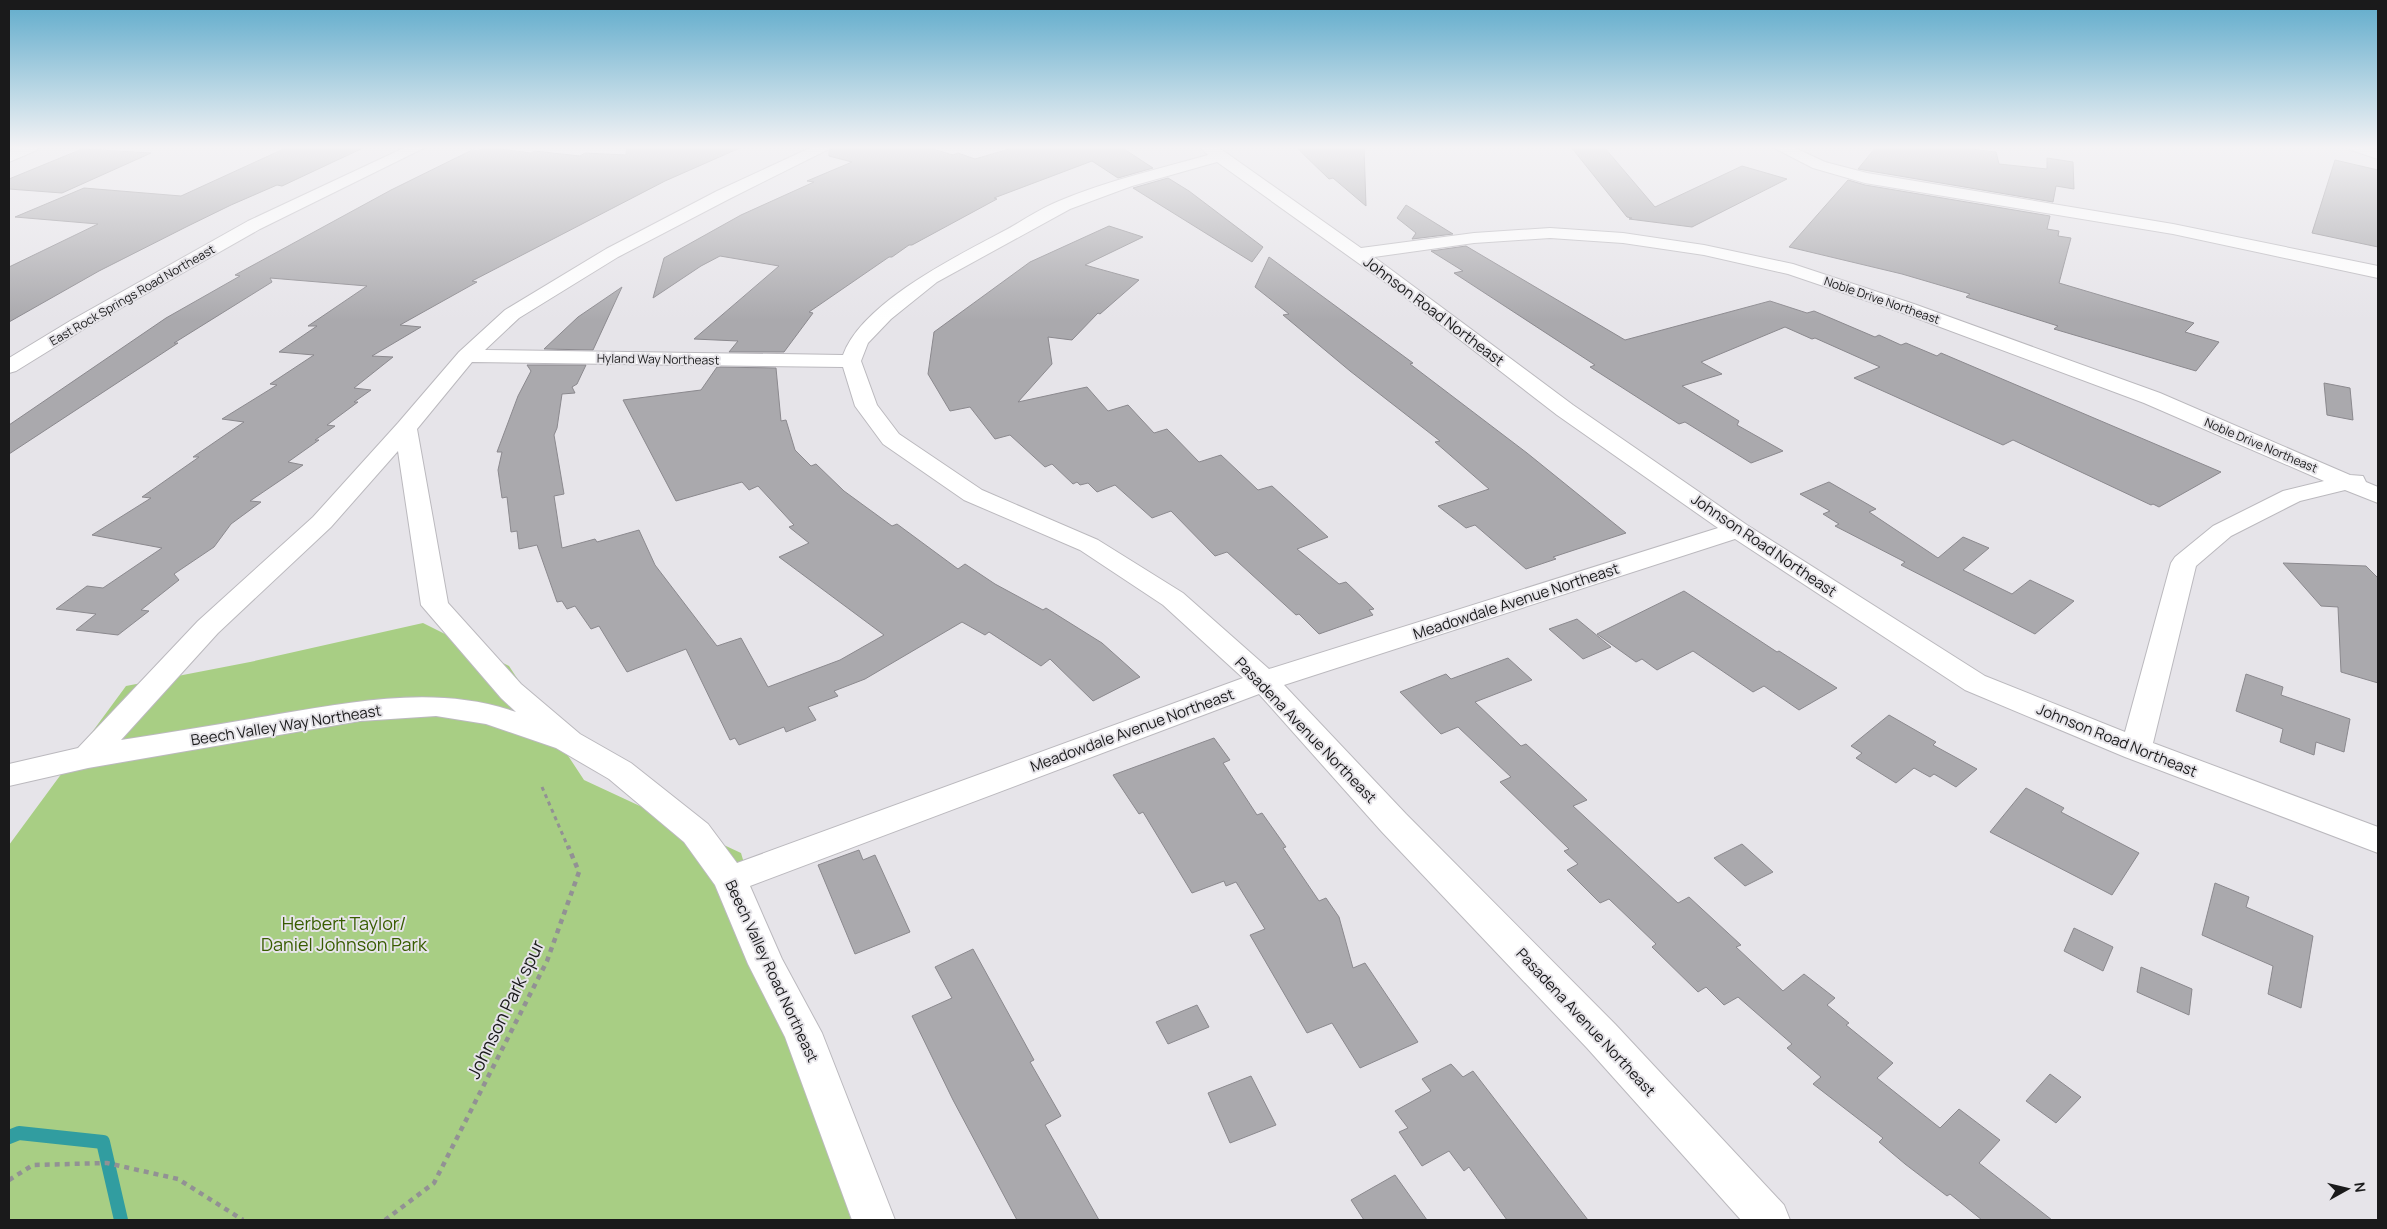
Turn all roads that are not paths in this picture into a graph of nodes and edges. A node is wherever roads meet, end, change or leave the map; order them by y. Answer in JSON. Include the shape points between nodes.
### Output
{"nodes":[{"id":1,"x":300,"y":204,"type":"edge"},
{"id":2,"x":705,"y":204,"type":"edge"},
{"id":3,"x":1066,"y":204,"type":"edge"},
{"id":4,"x":1288,"y":204,"type":"edge"},
{"id":5,"x":2024,"y":204,"type":"edge"},
{"id":6,"x":1358,"y":254,"type":"junction"},
{"id":7,"x":2378,"y":272,"type":"edge"},
{"id":8,"x":466,"y":356,"type":"junction"},
{"id":9,"x":851,"y":362,"type":"junction"},
{"id":10,"x":9,"y":367,"type":"edge"},
{"id":11,"x":406,"y":428,"type":"junction"},
{"id":12,"x":2378,"y":481,"type":"edge"},
{"id":13,"x":2348,"y":482,"type":"junction"},
{"id":14,"x":2378,"y":496,"type":"edge"},
{"id":15,"x":1738,"y":530,"type":"junction"},
{"id":16,"x":1264,"y":681,"type":"junction"},
{"id":17,"x":569,"y":742,"type":"junction"},
{"id":18,"x":2136,"y":749,"type":"junction"},
{"id":19,"x":88,"y":757,"type":"junction"},
{"id":20,"x":9,"y":775,"type":"edge"},
{"id":21,"x":2378,"y":840,"type":"edge"},
{"id":22,"x":730,"y":879,"type":"junction"},
{"id":23,"x":872,"y":1220,"type":"edge"},
{"id":24,"x":1769,"y":1220,"type":"edge"}],
"edges":[{"from":1,"to":10,"type":"street","name":"East Rock Springs Road Northeast","via":[[254,226],[77,325]]},
{"from":2,"to":8,"type":"street","via":[[597,262],[512,314]]},
{"from":3,"to":9,"type":"street","via":[[930,278],[858,340]]},
{"from":4,"to":6,"type":"street","name":"Johnson Road Northeast"},
{"from":5,"to":7,"type":"street","via":[[2173,229]]},
{"from":6,"to":13,"type":"street","name":"Noble Drive Northeast","via":[[1474,238],[1550,233],[1623,238],[1695,249],[1793,270],[2152,398]]},
{"from":6,"to":15,"type":"street","name":"Johnson Road Northeast","via":[[1566,410]]},
{"from":8,"to":9,"type":"street","name":"Hyland Way Northeast"},
{"from":8,"to":11,"type":"street"},
{"from":9,"to":16,"type":"street","name":"Pasadena Avenue Northeast","via":[[866,406],[891,439],[974,495],[1089,544],[1173,599]]},
{"from":11,"to":17,"type":"street","name":"Beech Valley Road Northeast","via":[[435,605],[511,691]]},
{"from":11,"to":19,"type":"street","via":[[322,522],[208,627]]},
{"from":12,"to":13,"type":"street"},
{"from":13,"to":14,"type":"street","name":"Noble Drive Northeast"},
{"from":13,"to":18,"type":"street","via":[[2292,496],[2222,531],[2184,563]]},
{"from":15,"to":16,"type":"street","name":"Meadowdale Avenue Northeast"},
{"from":15,"to":18,"type":"street","name":"Johnson Road Northeast","via":[[1975,683]]},
{"from":16,"to":22,"type":"street","name":"Meadowdale Avenue Northeast"},
{"from":16,"to":24,"type":"street","name":"Pasadena Avenue Northeast","via":[[1394,823],[1602,1036]]},
{"from":17,"to":19,"type":"street","name":"Beech Valley Way Northeast","via":[[490,714],[436,706],[360,711]]},
{"from":17,"to":22,"type":"street","name":"Beech Valley Road Northeast","via":[[620,771],[696,833]]},
{"from":18,"to":21,"type":"street","name":"Johnson Road Northeast"},
{"from":19,"to":20,"type":"street","name":"Beech Valley Way Northeast"},
{"from":22,"to":23,"type":"street","name":"Beech Valley Road Northeast","via":[[766,964],[803,1033]]}]}
